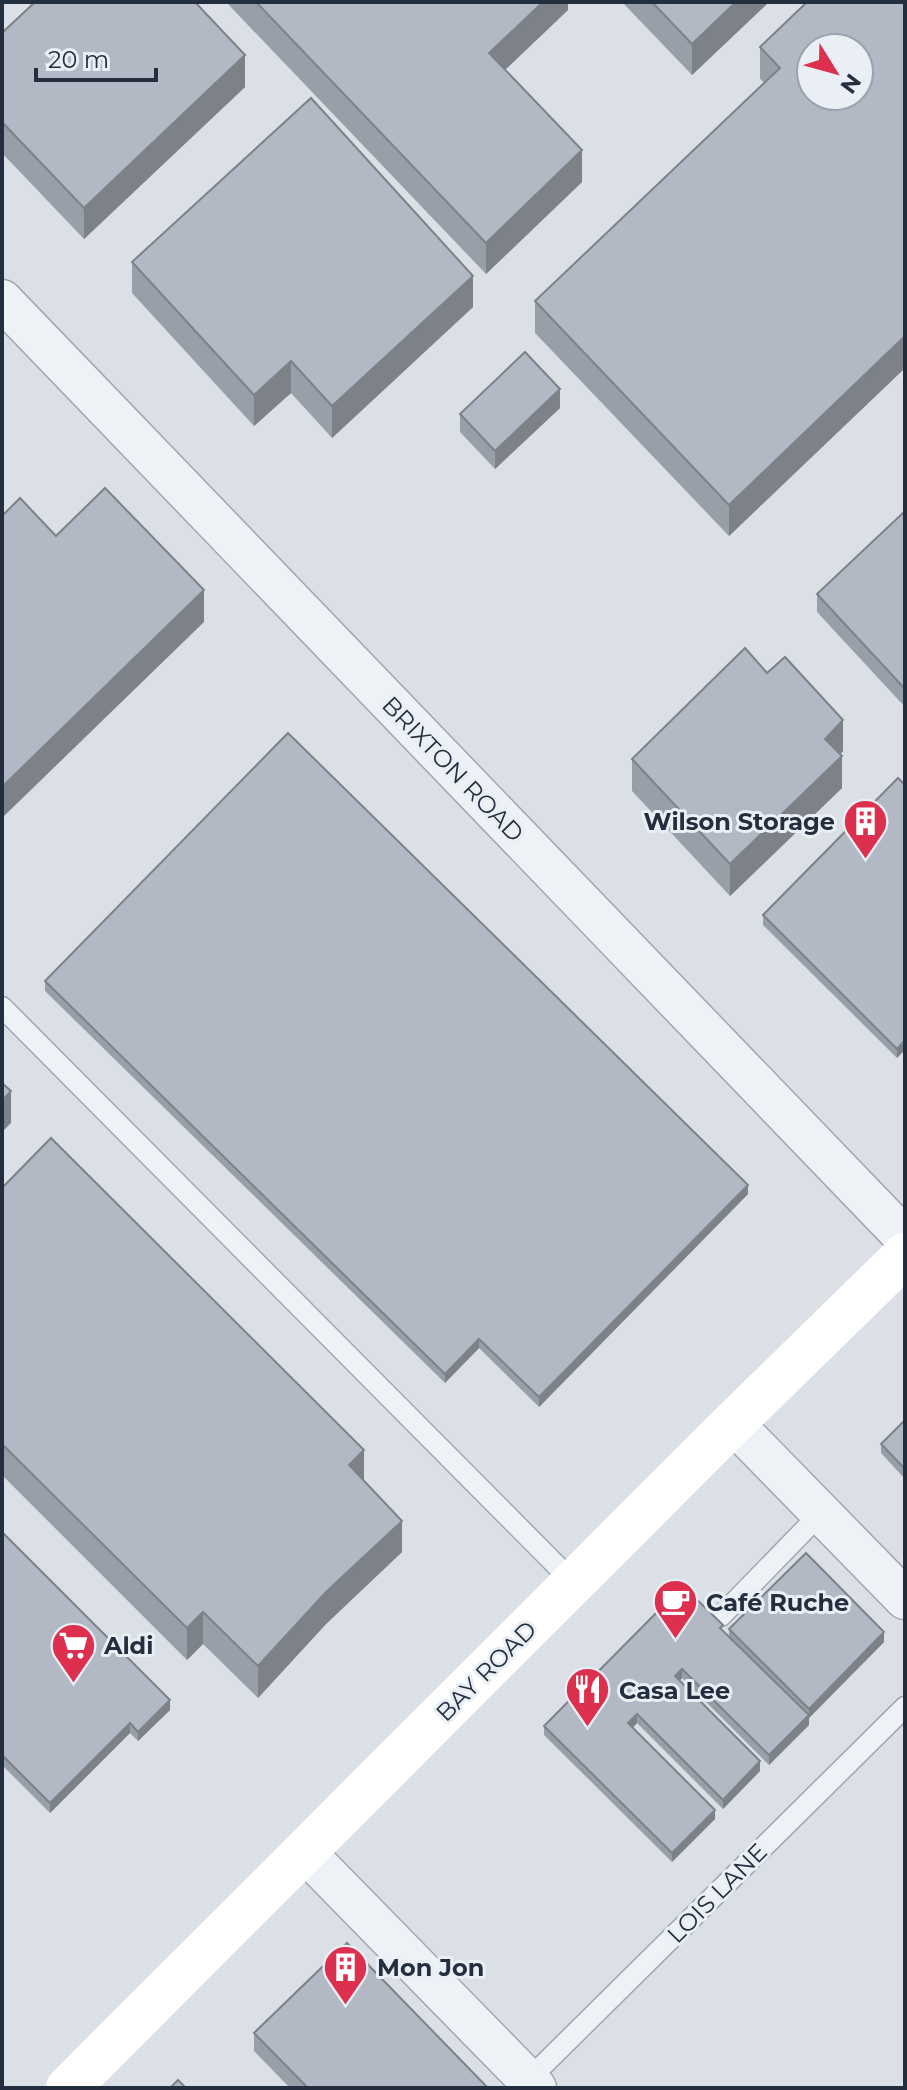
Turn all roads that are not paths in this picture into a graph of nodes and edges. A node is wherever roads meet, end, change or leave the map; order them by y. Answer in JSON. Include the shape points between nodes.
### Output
{"nodes":[{"id":1,"x":2,"y":300,"type":"edge"},
{"id":2,"x":2,"y":1007,"type":"edge"},
{"id":3,"x":905,"y":1238,"type":"edge"},
{"id":4,"x":905,"y":1255,"type":"edge"},
{"id":5,"x":733,"y":1423,"type":"junction"},
{"id":6,"x":821,"y":1513,"type":"junction"},
{"id":7,"x":574,"y":1583,"type":"junction"},
{"id":8,"x":905,"y":1599,"type":"edge"},
{"id":9,"x":721,"y":1616,"type":"dead end"},
{"id":10,"x":905,"y":1707,"type":"edge"},
{"id":11,"x":305,"y":1852,"type":"junction"},
{"id":12,"x":532,"y":2084,"type":"edge"},
{"id":13,"x":68,"y":2088,"type":"edge"}],
"edges":[{"from":1,"to":3,"type":"street","name":"BRIXTON ROAD"},
{"from":2,"to":7,"type":"lane"},
{"from":4,"to":5,"type":"main road","name":"BAY ROAD"},
{"from":5,"to":6,"type":"street"},
{"from":5,"to":7,"type":"main road","name":"BAY ROAD"},
{"from":6,"to":8,"type":"street"},
{"from":6,"to":9,"type":"lane"},
{"from":7,"to":11,"type":"main road","name":"BAY ROAD"},
{"from":10,"to":12,"type":"lane","name":"LOIS LANE"},
{"from":11,"to":12,"type":"street"},
{"from":11,"to":13,"type":"main road","name":"BAY ROAD"}]}
